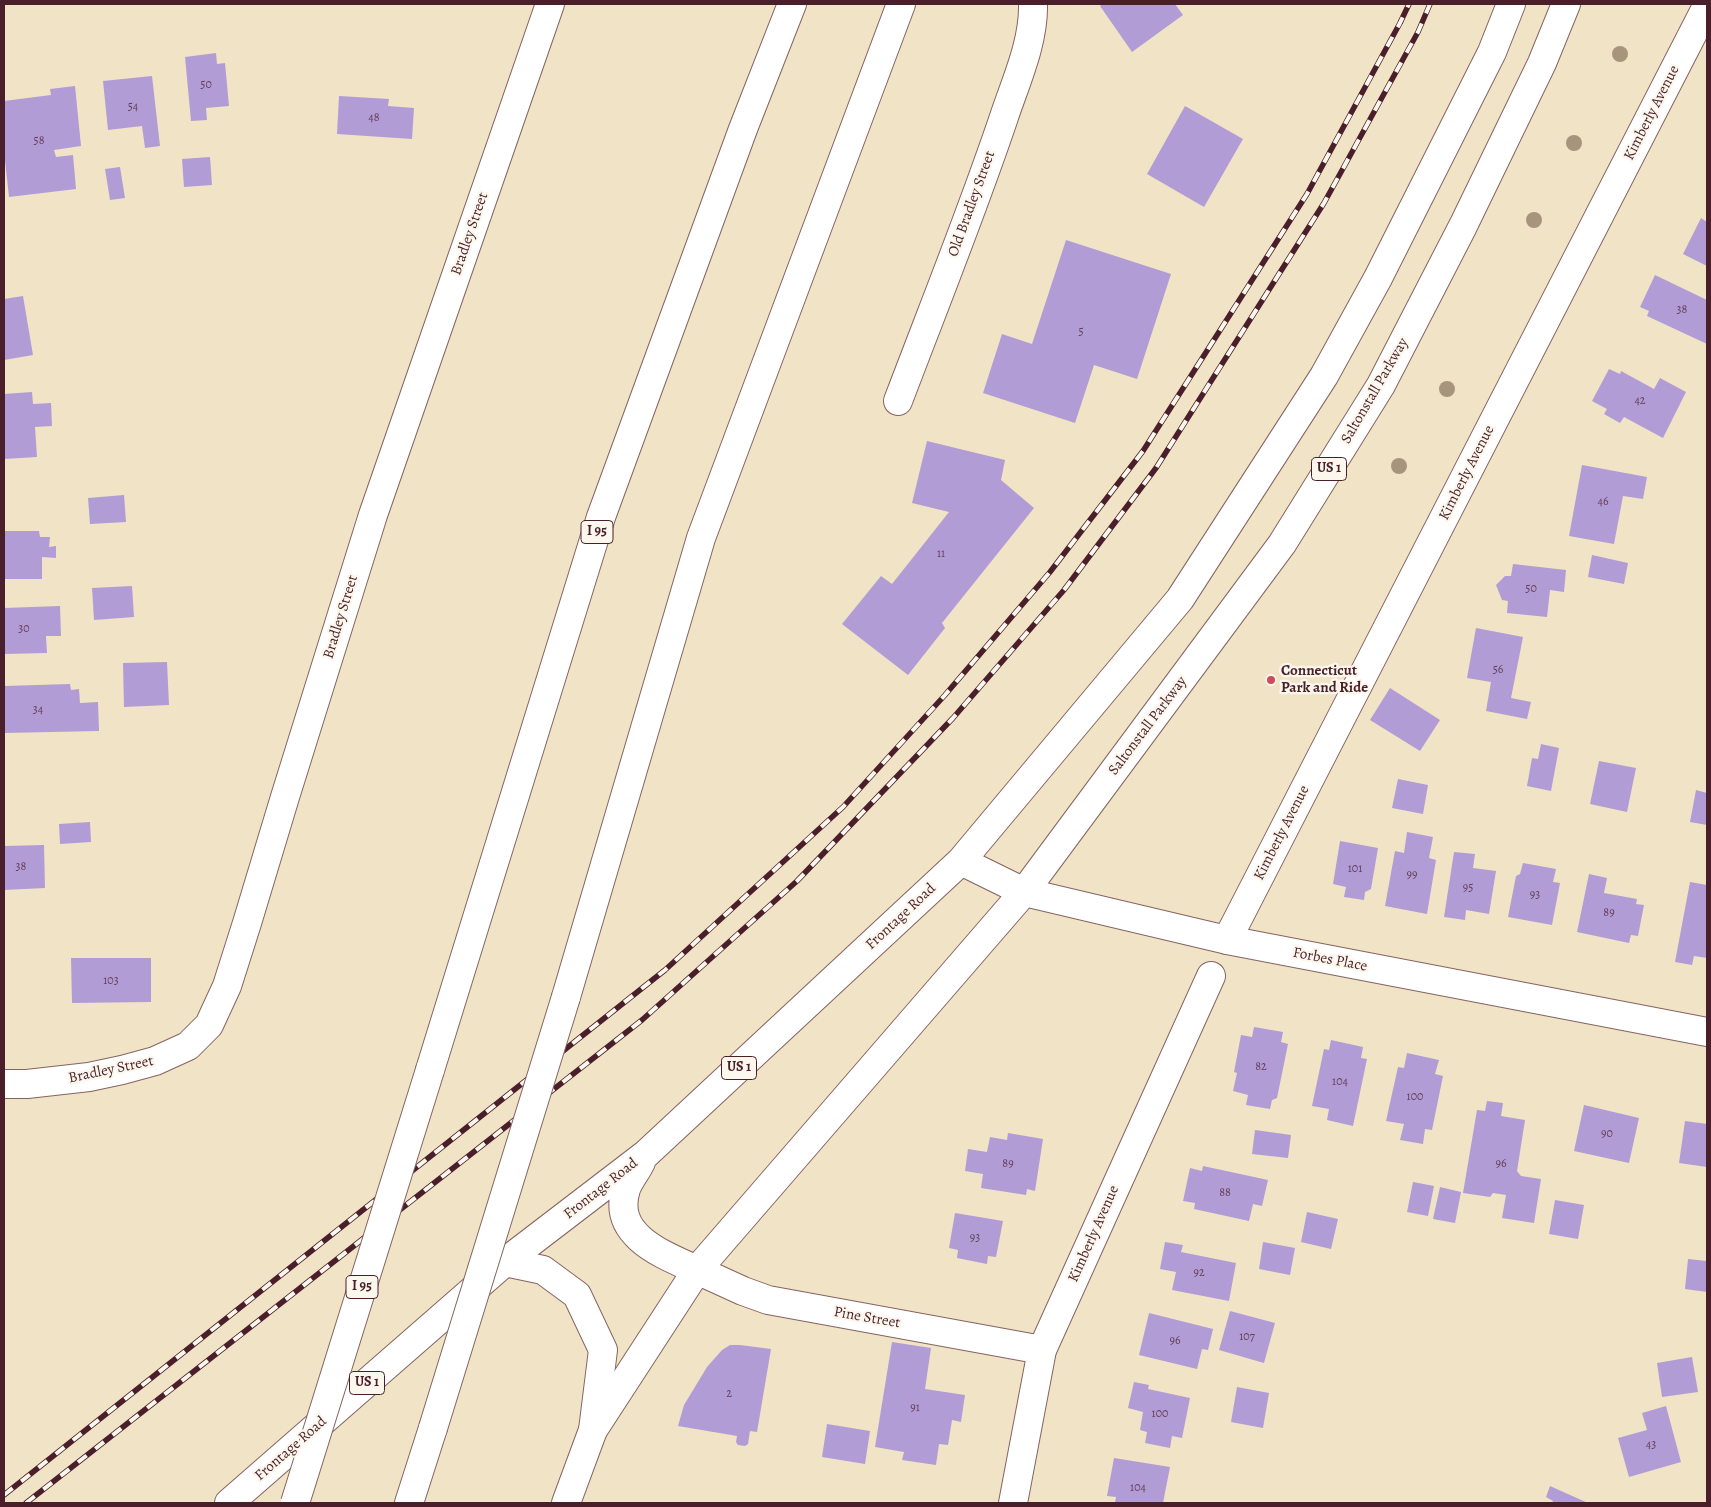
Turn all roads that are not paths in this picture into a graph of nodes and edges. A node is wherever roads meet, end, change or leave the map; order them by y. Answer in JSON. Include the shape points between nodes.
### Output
{"nodes":[{"id":1,"x":550,"y":4,"type":"edge"},
{"id":2,"x":792,"y":4,"type":"edge"},
{"id":3,"x":1033,"y":4,"type":"edge"},
{"id":4,"x":1512,"y":4,"type":"edge"},
{"id":5,"x":1566,"y":4,"type":"edge"},
{"id":6,"x":1707,"y":6,"type":"edge"},
{"id":7,"x":898,"y":12,"type":"edge"},
{"id":8,"x":898,"y":401,"type":"dead end"},
{"id":9,"x":961,"y":861,"type":"junction"},
{"id":10,"x":1024,"y":892,"type":"junction"},
{"id":11,"x":1227,"y":940,"type":"junction"},
{"id":12,"x":1211,"y":976,"type":"dead end"},
{"id":13,"x":1707,"y":1032,"type":"edge"},
{"id":14,"x":4,"y":1084,"type":"edge"},
{"id":15,"x":646,"y":1154,"type":"junction"},
{"id":16,"x":505,"y":1262,"type":"junction"},
{"id":17,"x":697,"y":1270,"type":"junction"},
{"id":18,"x":1042,"y":1350,"type":"junction"},
{"id":19,"x":593,"y":1430,"type":"junction"},
{"id":20,"x":229,"y":1503,"type":"edge"},
{"id":21,"x":295,"y":1503,"type":"edge"},
{"id":22,"x":411,"y":1503,"type":"edge"},
{"id":23,"x":566,"y":1503,"type":"edge"},
{"id":24,"x":1013,"y":1503,"type":"edge"}],
"edges":[{"from":1,"to":14,"type":"main road","name":"Bradley Street","via":[[373,515],[244,932],[209,1025],[188,1046],[155,1061],[89,1077]]},
{"from":2,"to":21,"type":"main road","number":"I 95","bridge":true,"via":[[601,517]]},
{"from":3,"to":8,"type":"main road","name":"Old Bradley Street","via":[[1027,45],[987,166]]},
{"from":4,"to":9,"type":"main road","number":"US 1","via":[[1492,52],[1378,278],[1324,376],[1180,599]]},
{"from":5,"to":10,"type":"main road","name":"Saltonstall Parkway","number":"US 1","via":[[1542,64],[1381,385],[1282,544]]},
{"from":6,"to":11,"type":"main road","name":"Kimberly Avenue"},
{"from":7,"to":22,"type":"main road","bridge":true,"via":[[701,538],[566,997]]},
{"from":9,"to":10,"type":"main road","name":"Forbes Place"},
{"from":9,"to":15,"type":"main road","name":"Frontage Road","number":"US 1"},
{"from":10,"to":11,"type":"main road","name":"Forbes Place"},
{"from":10,"to":17,"type":"main road","number":"US 1"},
{"from":11,"to":13,"type":"main road","name":"Forbes Place"},
{"from":12,"to":18,"type":"main road","name":"Kimberly Avenue"},
{"from":15,"to":16,"type":"main road","name":"Frontage Road","number":"US 1"},
{"from":15,"to":17,"type":"main road","name":"Pine Street","via":[[626,1188],[623,1204],[626,1222],[642,1242]]},
{"from":16,"to":19,"type":"main road","via":[[543,1270],[577,1295],[602,1350]]},
{"from":16,"to":20,"type":"main road","name":"Frontage Road","number":"US 1"},
{"from":17,"to":18,"type":"main road","name":"Pine Street","via":[[768,1300]]},
{"from":17,"to":19,"type":"main road","number":"US 1"},
{"from":18,"to":24,"type":"main road","name":"Kimberly Avenue"},
{"from":19,"to":23,"type":"main road","number":"US 1"}]}
